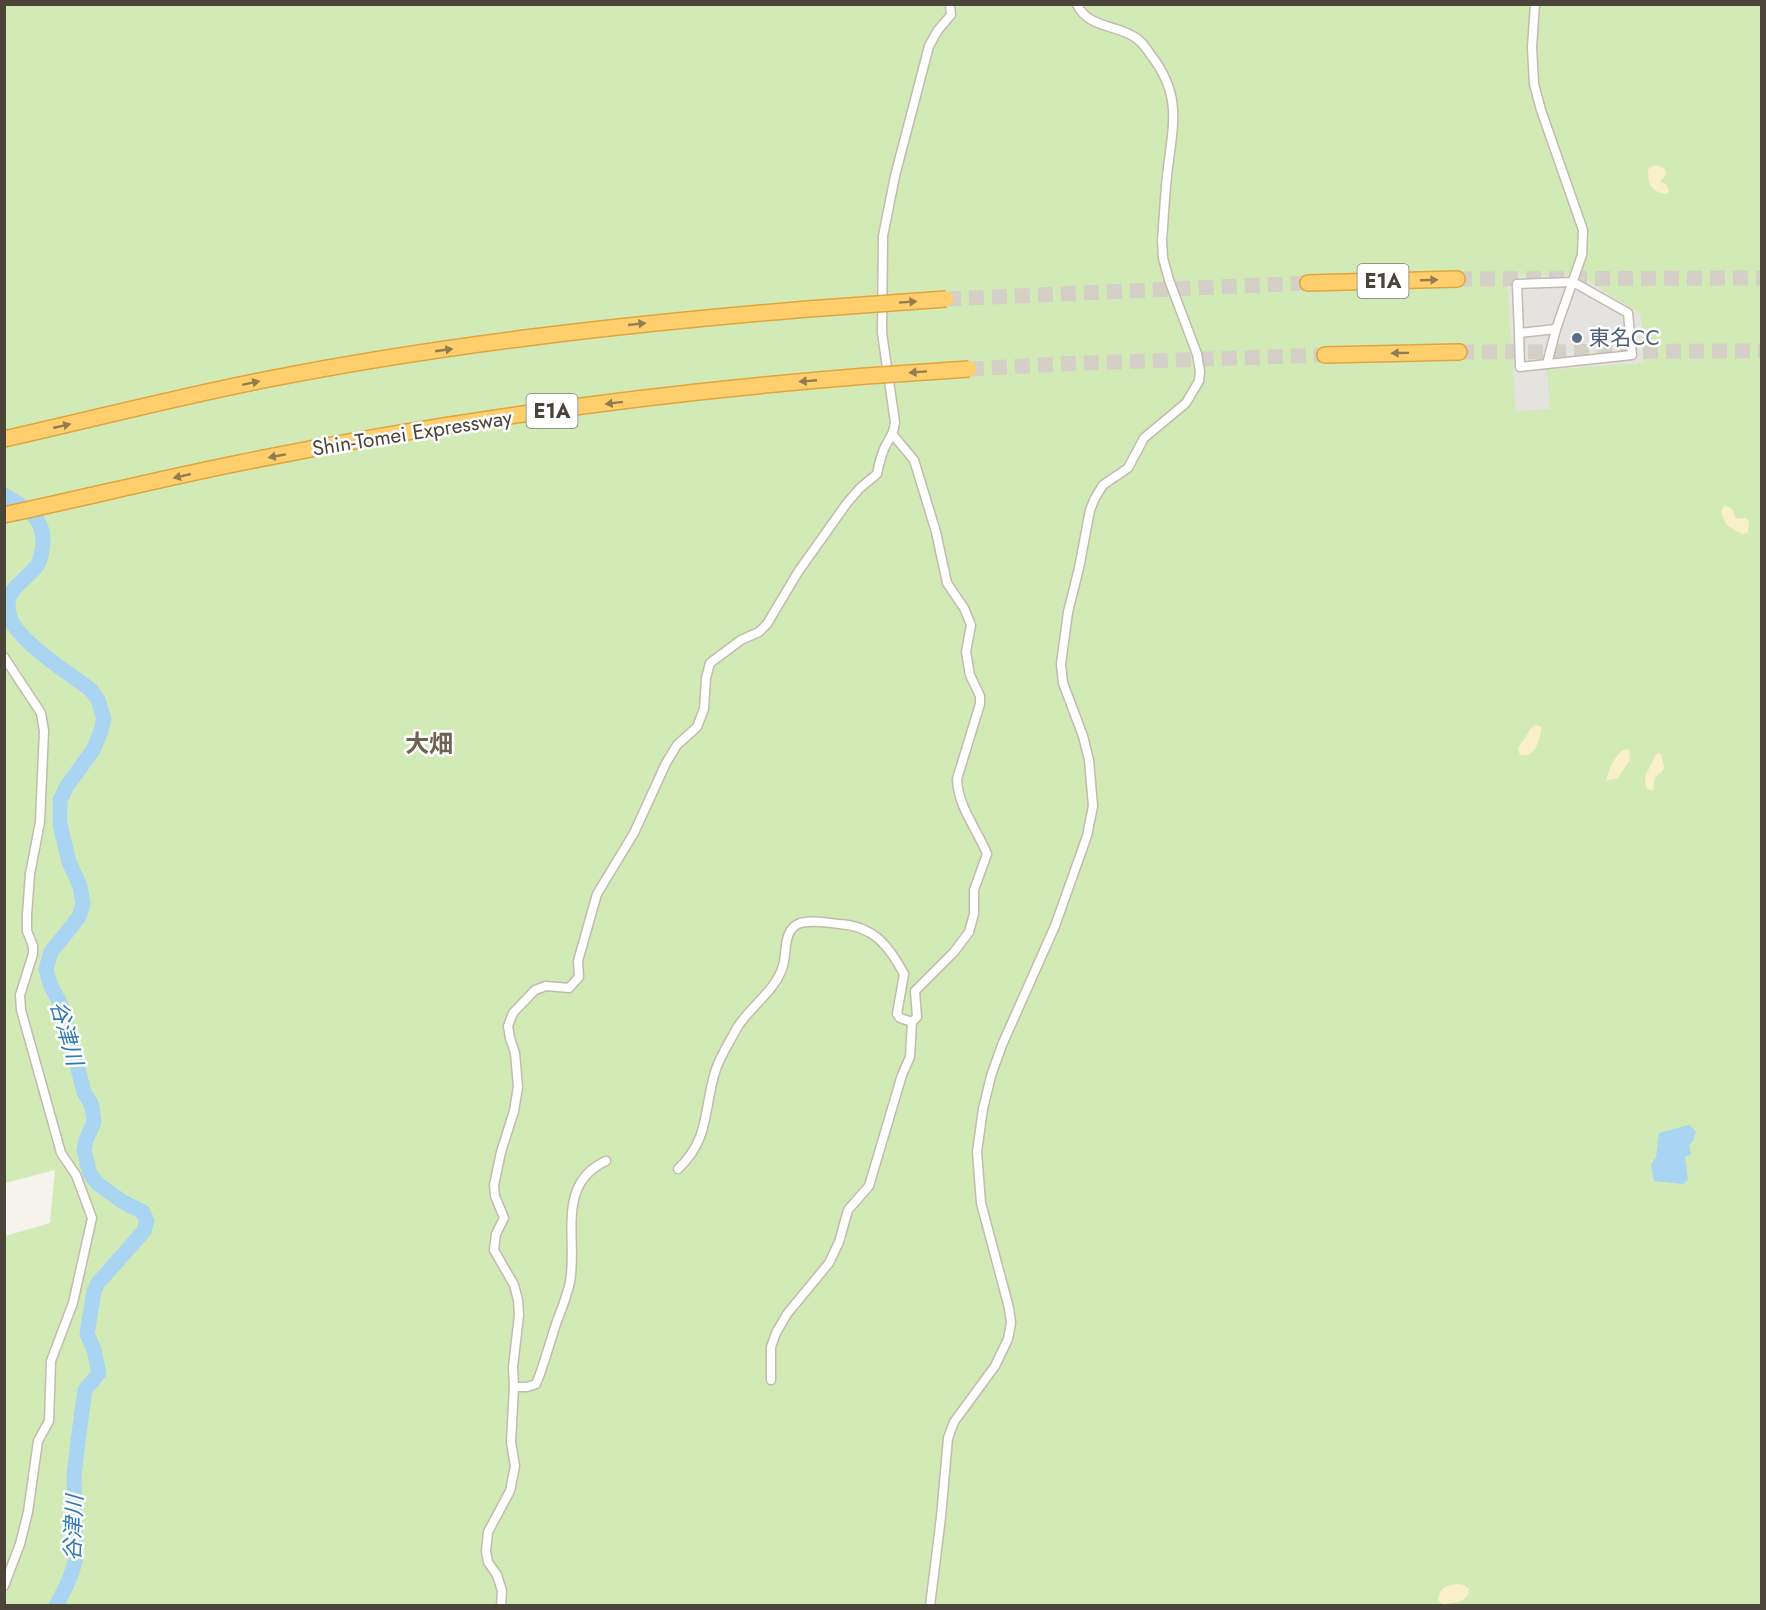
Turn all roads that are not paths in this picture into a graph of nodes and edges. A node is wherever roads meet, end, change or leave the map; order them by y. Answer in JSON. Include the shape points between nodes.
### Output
{"nodes":[{"id":1,"x":950,"y":4,"type":"edge"},
{"id":2,"x":1077,"y":4,"type":"edge"},
{"id":3,"x":1535,"y":4,"type":"edge"},
{"id":4,"x":1457,"y":279,"type":"tunnel mouth"},
{"id":5,"x":1573,"y":282,"type":"junction"},
{"id":6,"x":1308,"y":283,"type":"tunnel mouth"},
{"id":7,"x":946,"y":299,"type":"tunnel mouth"},
{"id":8,"x":1556,"y":329,"type":"junction"},
{"id":9,"x":1519,"y":333,"type":"junction"},
{"id":10,"x":1459,"y":352,"type":"tunnel mouth"},
{"id":11,"x":1325,"y":355,"type":"tunnel mouth"},
{"id":12,"x":1547,"y":364,"type":"junction"},
{"id":13,"x":969,"y":369,"type":"tunnel mouth"},
{"id":14,"x":893,"y":435,"type":"junction"},
{"id":15,"x":4,"y":439,"type":"edge"},
{"id":16,"x":4,"y":515,"type":"edge"},
{"id":17,"x":4,"y":657,"type":"edge"},
{"id":18,"x":912,"y":1022,"type":"junction"},
{"id":19,"x":606,"y":1161,"type":"dead end"},
{"id":20,"x":678,"y":1169,"type":"dead end"},
{"id":21,"x":771,"y":1380,"type":"dead end"},
{"id":22,"x":514,"y":1387,"type":"junction"},
{"id":23,"x":4,"y":1587,"type":"edge"},
{"id":24,"x":501,"y":1605,"type":"edge"},
{"id":25,"x":930,"y":1605,"type":"edge"}],
"edges":[{"from":1,"to":14,"type":"street","via":[[951,15],[929,46],[883,236],[882,333],[895,422]]},
{"from":2,"to":25,"type":"street","via":[[1086,17],[1140,41],[1170,85],[1173,125],[1163,258],[1200,371],[1199,381],[1186,403],[1144,438],[1128,468],[1103,485],[1090,510],[1068,612],[1062,664],[1063,683],[1089,760],[1093,806],[1087,836],[1055,926],[1002,1045],[983,1110],[977,1152],[981,1203],[1011,1323],[995,1366],[954,1422],[948,1438]]},
{"from":3,"to":5,"type":"street","via":[[1533,84],[1583,230],[1582,255]]},
{"from":6,"to":4,"type":"highway","number":"E1A","one_way":true},
{"from":5,"to":8,"type":"street"},
{"from":5,"to":9,"type":"street","via":[[1517,284]]},
{"from":5,"to":12,"type":"street","via":[[1628,313],[1632,355]]},
{"from":15,"to":7,"type":"highway","one_way":true,"bridge":true,"via":[[269,379],[436,351],[600,328]]},
{"from":8,"to":9,"type":"street"},
{"from":8,"to":12,"type":"street"},
{"from":9,"to":12,"type":"street","via":[[1520,367]]},
{"from":10,"to":11,"type":"highway","one_way":true},
{"from":13,"to":16,"type":"highway","name":"Shin-Tomei Expressway","number":"E1A","one_way":true,"bridge":true,"via":[[695,393],[483,421],[239,463]]},
{"from":14,"to":18,"type":"street","via":[[914,460],[947,583],[971,626],[966,652],[980,704],[957,779],[958,791],[987,854],[974,890],[969,932],[915,991],[916,1017]]},
{"from":14,"to":22,"type":"street","via":[[880,458],[877,474],[847,503],[767,624],[710,663],[704,710],[697,726],[677,745],[666,763],[634,833],[597,894],[578,962],[579,977],[569,988],[546,986],[535,990],[513,1013],[508,1026],[518,1087],[494,1185],[504,1218],[494,1250],[518,1300]]},
{"from":17,"to":23,"type":"street","via":[[41,713],[44,731],[40,822],[27,915],[33,954],[21,995],[21,1010],[61,1153],[76,1175],[92,1218],[73,1302],[51,1360],[49,1421],[38,1441],[28,1512]]},
{"from":18,"to":20,"type":"street","via":[[897,1014],[904,974],[890,949],[876,936],[848,925],[798,924],[787,940],[783,967],[773,986],[747,1014],[727,1047],[717,1069],[707,1121],[698,1144]]},
{"from":18,"to":21,"type":"street","via":[[910,1057],[869,1185],[848,1210],[829,1263],[776,1333],[771,1347]]},
{"from":19,"to":22,"type":"street","via":[[589,1170],[576,1194],[566,1299],[536,1384]]},
{"from":22,"to":24,"type":"street","via":[[511,1442],[515,1466],[510,1491],[488,1532],[486,1551],[502,1591]]}]}
